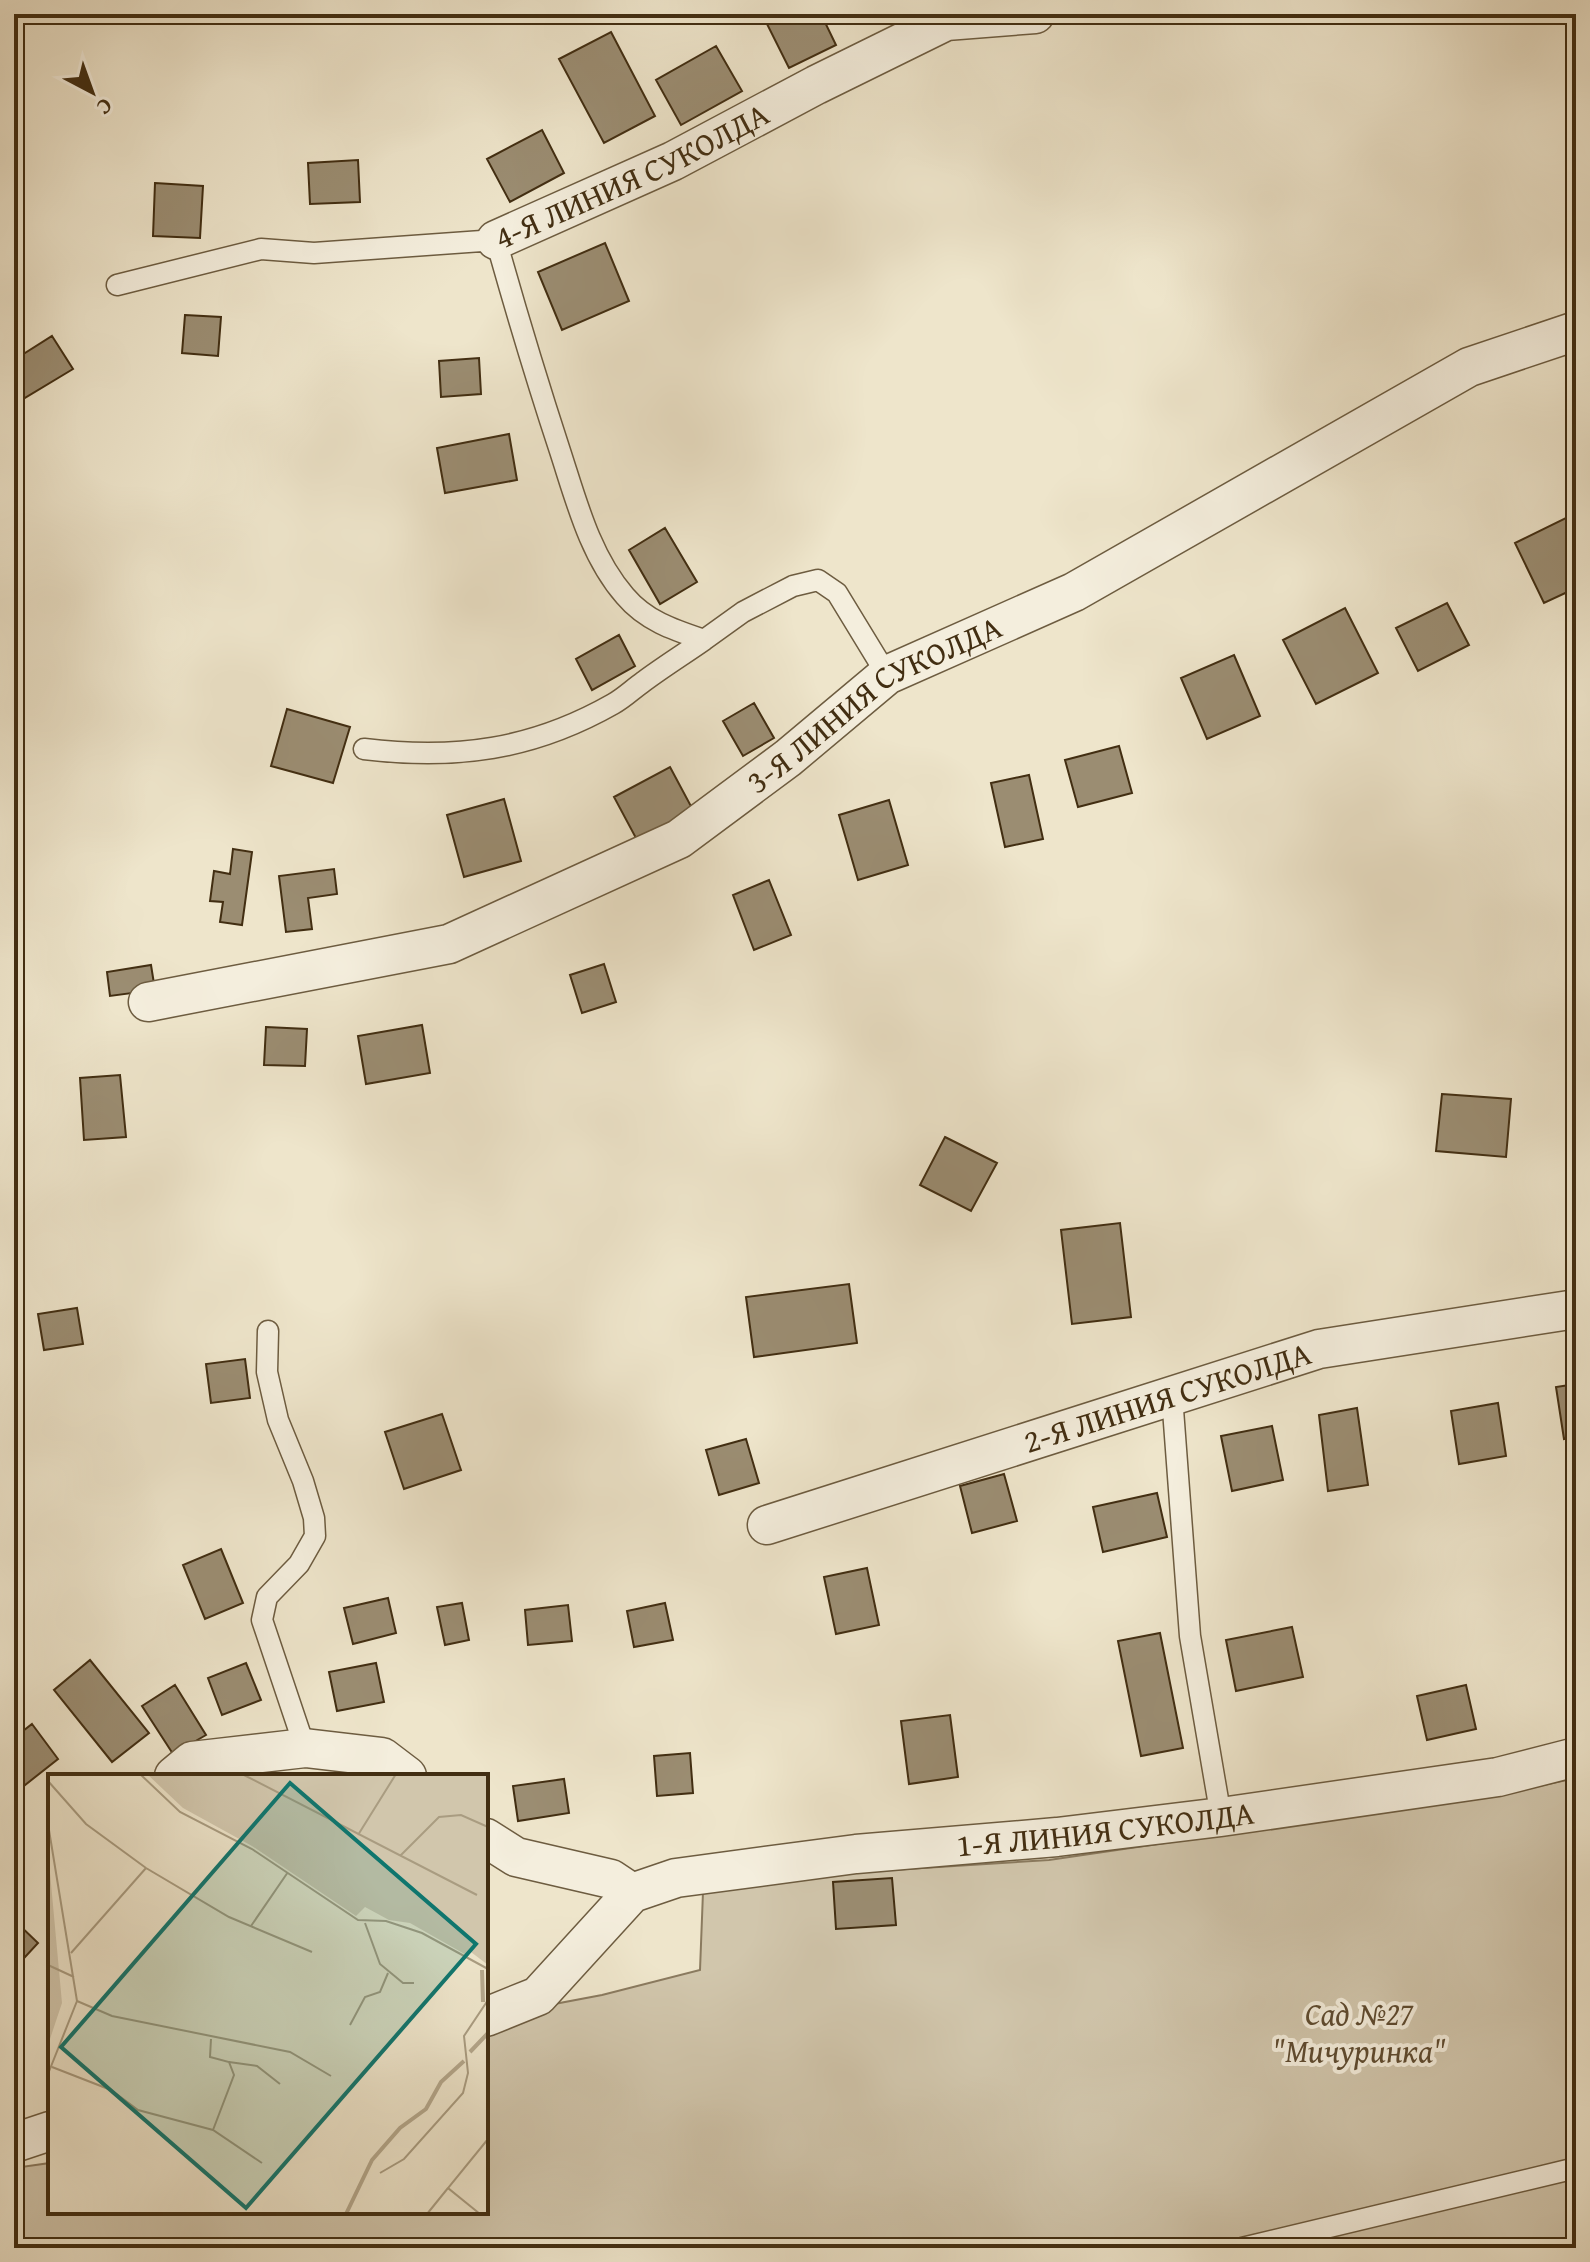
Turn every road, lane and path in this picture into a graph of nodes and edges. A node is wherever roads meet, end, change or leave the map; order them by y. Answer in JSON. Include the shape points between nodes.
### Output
{"nodes":[{"id":1,"x":1035,"y":14,"type":"edge"},
{"id":2,"x":496,"y":240,"type":"junction"},
{"id":3,"x":117,"y":285,"type":"dead end"},
{"id":4,"x":1576,"y":331,"type":"edge"},
{"id":5,"x":704,"y":640,"type":"junction"},
{"id":6,"x":887,"y":675,"type":"junction"},
{"id":7,"x":364,"y":749,"type":"dead end"},
{"id":8,"x":148,"y":1002,"type":"dead end"},
{"id":9,"x":1576,"y":1309,"type":"edge"},
{"id":10,"x":268,"y":1331,"type":"dead end"},
{"id":11,"x":1172,"y":1396,"type":"junction"},
{"id":12,"x":767,"y":1525,"type":"dead end"},
{"id":13,"x":305,"y":1748,"type":"junction"},
{"id":14,"x":1576,"y":1757,"type":"edge"},
{"id":15,"x":176,"y":1774,"type":"edge"},
{"id":16,"x":404,"y":1774,"type":"edge"},
{"id":17,"x":1221,"y":1817,"type":"junction"},
{"id":18,"x":488,"y":1839,"type":"edge"},
{"id":19,"x":632,"y":1893,"type":"junction"},
{"id":20,"x":488,"y":2016,"type":"edge"},
{"id":21,"x":48,"y":2132,"type":"edge"},
{"id":22,"x":14,"y":2143,"type":"edge"},
{"id":23,"x":1576,"y":2168,"type":"edge"},
{"id":24,"x":1242,"y":2248,"type":"edge"}],
"edges":[{"from":1,"to":2,"type":"street","name":"4-Я ЛИНИЯ СУКОЛДА","via":[[946,21],[673,161]]},
{"from":2,"to":3,"type":"lane","name":"4-Я ЛИНИЯ СУКОЛДА","via":[[314,253],[261,249]]},
{"from":2,"to":5,"type":"lane","via":[[584,525],[608,572],[646,617]]},
{"from":4,"to":6,"type":"street","name":"3-Я ЛИНИЯ СУКОЛДА","via":[[1469,367],[1074,592]]},
{"from":5,"to":6,"type":"lane","via":[[743,612],[793,586],[818,580],[837,593]]},
{"from":5,"to":7,"type":"lane","via":[[616,702],[551,734],[445,754]]},
{"from":6,"to":8,"type":"street","name":"3-Я ЛИНИЯ СУКОЛДА","via":[[679,839],[449,944]]},
{"from":9,"to":11,"type":"street","name":"2-Я ЛИНИЯ СУКОЛДА","via":[[1319,1349]]},
{"from":10,"to":13,"type":"lane","via":[[267,1372],[275,1408],[314,1518],[315,1536],[299,1564],[267,1597],[262,1620]]},
{"from":11,"to":12,"type":"street","name":"2-Я ЛИНИЯ СУКОЛДА"},
{"from":11,"to":17,"type":"lane","via":[[1190,1636]]},
{"from":13,"to":15,"type":"street","via":[[192,1761]]},
{"from":13,"to":16,"type":"street","via":[[382,1757]]},
{"from":14,"to":17,"type":"street","name":"1-Я ЛИНИЯ СУКОЛДА","via":[[1498,1777]]},
{"from":17,"to":19,"type":"street","name":"1-Я ЛИНИЯ СУКОЛДА","via":[[856,1854],[676,1878]]},
{"from":18,"to":19,"type":"street","via":[[516,1857],[611,1879]]},
{"from":19,"to":20,"type":"street","name":"1-Я ЛИНИЯ СУКОЛДА","via":[[538,1996]]},
{"from":21,"to":22,"type":"street"},
{"from":23,"to":24,"type":"lane"}]}
